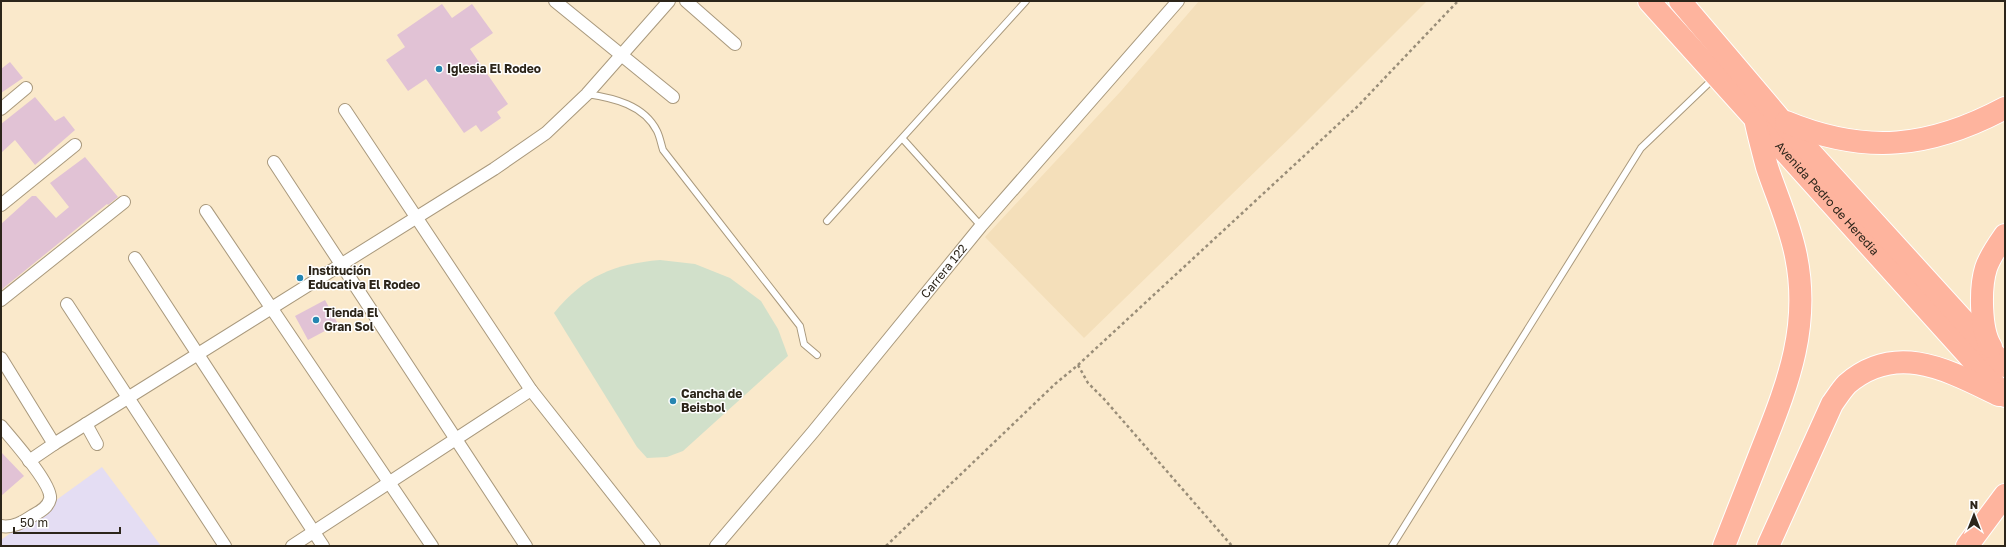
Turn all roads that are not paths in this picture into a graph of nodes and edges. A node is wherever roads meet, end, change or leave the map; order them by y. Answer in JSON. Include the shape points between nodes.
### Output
{"nodes":[{"id":1,"x":555,"y":1,"type":"edge"},
{"id":2,"x":669,"y":1,"type":"edge"},
{"id":3,"x":686,"y":1,"type":"edge"},
{"id":4,"x":1026,"y":1,"type":"edge"},
{"id":5,"x":1178,"y":1,"type":"edge"},
{"id":6,"x":1649,"y":1,"type":"edge"},
{"id":7,"x":1680,"y":1,"type":"edge"},
{"id":8,"x":735,"y":44,"type":"dead end"},
{"id":9,"x":623,"y":56,"type":"junction"},
{"id":10,"x":1716,"y":76,"type":"junction"},
{"id":11,"x":26,"y":88,"type":"dead end"},
{"id":12,"x":588,"y":94,"type":"junction"},
{"id":13,"x":673,"y":97,"type":"dead end"},
{"id":14,"x":2005,"y":108,"type":"edge"},
{"id":15,"x":1,"y":109,"type":"edge"},
{"id":16,"x":345,"y":110,"type":"dead end"},
{"id":17,"x":1755,"y":120,"type":"junction"},
{"id":18,"x":1781,"y":120,"type":"junction"},
{"id":19,"x":902,"y":138,"type":"junction"},
{"id":20,"x":75,"y":145,"type":"dead end"},
{"id":21,"x":274,"y":162,"type":"dead end"},
{"id":22,"x":124,"y":202,"type":"dead end"},
{"id":23,"x":1,"y":205,"type":"edge"},
{"id":24,"x":206,"y":211,"type":"dead end"},
{"id":25,"x":417,"y":217,"type":"junction"},
{"id":26,"x":827,"y":221,"type":"dead end"},
{"id":27,"x":981,"y":226,"type":"junction"},
{"id":28,"x":2005,"y":235,"type":"edge"},
{"id":29,"x":135,"y":258,"type":"dead end"},
{"id":30,"x":341,"y":265,"type":"junction"},
{"id":31,"x":1,"y":300,"type":"edge"},
{"id":32,"x":68,"y":304,"type":"dead end"},
{"id":33,"x":271,"y":308,"type":"junction"},
{"id":34,"x":198,"y":354,"type":"junction"},
{"id":35,"x":817,"y":355,"type":"dead end"},
{"id":36,"x":1,"y":358,"type":"edge"},
{"id":37,"x":2001,"y":361,"type":"edge"},
{"id":38,"x":532,"y":390,"type":"junction"},
{"id":39,"x":2005,"y":397,"type":"edge"},
{"id":40,"x":128,"y":398,"type":"junction"},
{"id":41,"x":86,"y":424,"type":"junction"},
{"id":42,"x":1,"y":426,"type":"edge"},
{"id":43,"x":456,"y":440,"type":"junction"},
{"id":44,"x":54,"y":444,"type":"junction"},
{"id":45,"x":98,"y":444,"type":"dead end"},
{"id":46,"x":29,"y":461,"type":"junction"},
{"id":47,"x":390,"y":483,"type":"junction"},
{"id":48,"x":2002,"y":498,"type":"edge"},
{"id":49,"x":1,"y":526,"type":"edge"},
{"id":50,"x":314,"y":532,"type":"junction"},
{"id":51,"x":225,"y":546,"type":"edge"},
{"id":52,"x":292,"y":546,"type":"edge"},
{"id":53,"x":323,"y":546,"type":"edge"},
{"id":54,"x":432,"y":546,"type":"edge"},
{"id":55,"x":526,"y":546,"type":"edge"},
{"id":56,"x":654,"y":546,"type":"edge"},
{"id":57,"x":716,"y":546,"type":"edge"},
{"id":58,"x":1392,"y":546,"type":"edge"},
{"id":59,"x":1724,"y":546,"type":"edge"},
{"id":60,"x":1768,"y":546,"type":"edge"},
{"id":61,"x":1967,"y":546,"type":"edge"}],
"edges":[{"from":1,"to":9,"type":"street"},
{"from":2,"to":9,"type":"street"},
{"from":3,"to":8,"type":"street"},
{"from":4,"to":19,"type":"lane"},
{"from":5,"to":27,"type":"street","name":"Carrera 122"},
{"from":6,"to":10,"type":"highway","name":"Avenida Pedro de Heredia"},
{"from":7,"to":18,"type":"highway","name":"Avenida Pedro de Heredia"},
{"from":9,"to":12,"type":"street"},
{"from":9,"to":13,"type":"street"},
{"from":10,"to":17,"type":"highway","name":"Avenida Pedro de Heredia"},
{"from":10,"to":58,"type":"lane","via":[[1641,148]]},
{"from":11,"to":15,"type":"street"},
{"from":12,"to":25,"type":"street","via":[[546,133]]},
{"from":12,"to":35,"type":"lane","via":[[610,97],[643,114],[657,131],[663,150],[800,326],[804,344]]},
{"from":14,"to":18,"type":"highway","via":[[1976,124],[1947,134],[1892,144],[1826,135]]},
{"from":16,"to":25,"type":"street"},
{"from":17,"to":39,"type":"highway","name":"Avenida Pedro de Heredia"},
{"from":17,"to":59,"type":"highway","via":[[1796,256],[1801,288],[1800,325],[1786,390]]},
{"from":18,"to":37,"type":"highway","name":"Avenida Pedro de Heredia"},
{"from":19,"to":26,"type":"lane"},
{"from":19,"to":27,"type":"lane"},
{"from":20,"to":23,"type":"street"},
{"from":21,"to":30,"type":"street"},
{"from":22,"to":31,"type":"street"},
{"from":24,"to":33,"type":"street"},
{"from":25,"to":30,"type":"street"},
{"from":25,"to":38,"type":"street"},
{"from":27,"to":57,"type":"street","name":"Carrera 122"},
{"from":28,"to":37,"type":"highway","via":[[1986,268],[1983,315],[1989,344]]},
{"from":29,"to":34,"type":"street"},
{"from":30,"to":33,"type":"street"},
{"from":30,"to":43,"type":"street"},
{"from":32,"to":40,"type":"street"},
{"from":33,"to":34,"type":"street"},
{"from":33,"to":47,"type":"street"},
{"from":34,"to":40,"type":"street"},
{"from":34,"to":50,"type":"street"},
{"from":36,"to":44,"type":"street"},
{"from":38,"to":43,"type":"street"},
{"from":38,"to":56,"type":"street"},
{"from":39,"to":60,"type":"highway","via":[[1934,366],[1910,362],[1887,363],[1865,371],[1846,385],[1832,404]]},
{"from":40,"to":41,"type":"street"},
{"from":40,"to":51,"type":"street"},
{"from":41,"to":44,"type":"street"},
{"from":41,"to":45,"type":"street"},
{"from":42,"to":46,"type":"street"},
{"from":43,"to":47,"type":"street"},
{"from":43,"to":55,"type":"street"},
{"from":44,"to":46,"type":"street"},
{"from":46,"to":49,"type":"street","via":[[47,487],[50,499],[42,510],[24,521],[14,526]]},
{"from":47,"to":50,"type":"street"},
{"from":47,"to":54,"type":"street"},
{"from":48,"to":61,"type":"highway"},
{"from":50,"to":52,"type":"street"},
{"from":50,"to":53,"type":"street"}]}
